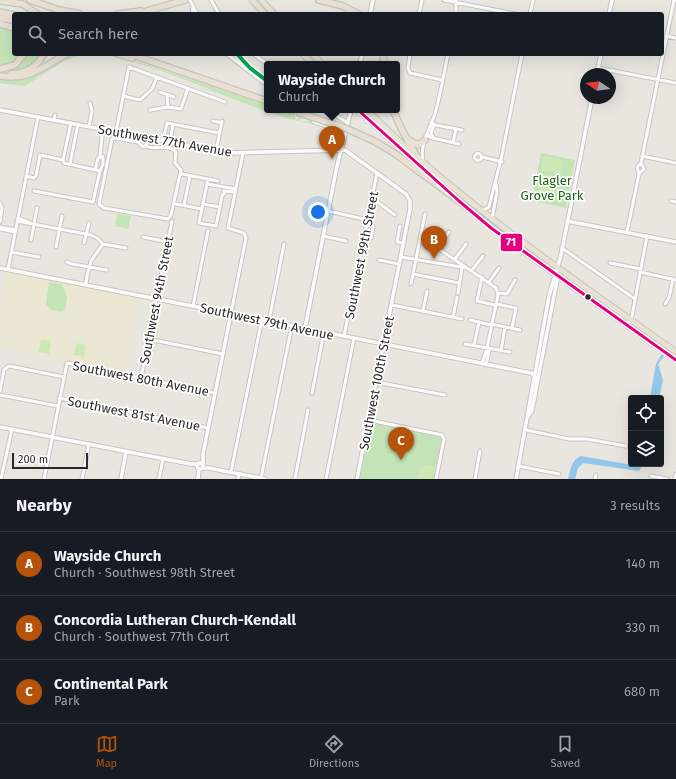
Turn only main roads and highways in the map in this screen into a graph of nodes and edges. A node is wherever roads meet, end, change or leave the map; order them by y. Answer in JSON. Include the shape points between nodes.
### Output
{"nodes":[{"id":1,"x":30,"y":0,"type":"edge"},
{"id":2,"x":185,"y":0,"type":"edge"},
{"id":3,"x":252,"y":0,"type":"edge"},
{"id":4,"x":261,"y":0,"type":"edge"},
{"id":5,"x":319,"y":0,"type":"edge"},
{"id":6,"x":0,"y":1,"type":"edge"},
{"id":7,"x":147,"y":10,"type":"junction"},
{"id":8,"x":0,"y":12,"type":"edge"},
{"id":9,"x":35,"y":12,"type":"edge"},
{"id":10,"x":69,"y":12,"type":"edge"},
{"id":11,"x":132,"y":12,"type":"edge"},
{"id":12,"x":142,"y":12,"type":"edge"},
{"id":13,"x":263,"y":12,"type":"edge"},
{"id":14,"x":272,"y":12,"type":"edge"},
{"id":15,"x":354,"y":12,"type":"edge"},
{"id":16,"x":12,"y":15,"type":"edge"},
{"id":17,"x":0,"y":18,"type":"edge"},
{"id":18,"x":12,"y":20,"type":"edge"},
{"id":19,"x":0,"y":24,"type":"edge"},
{"id":20,"x":12,"y":27,"type":"edge"},
{"id":21,"x":23,"y":56,"type":"edge"},
{"id":22,"x":43,"y":56,"type":"edge"},
{"id":23,"x":63,"y":56,"type":"edge"},
{"id":24,"x":126,"y":56,"type":"edge"},
{"id":25,"x":135,"y":56,"type":"edge"},
{"id":26,"x":168,"y":68,"type":"junction"},
{"id":27,"x":0,"y":69,"type":"edge"},
{"id":28,"x":0,"y":76,"type":"edge"},
{"id":29,"x":264,"y":100,"type":"edge"},
{"id":30,"x":301,"y":113,"type":"edge"},
{"id":31,"x":361,"y":113,"type":"edge"},
{"id":32,"x":370,"y":113,"type":"edge"},
{"id":33,"x":394,"y":113,"type":"edge"},
{"id":34,"x":426,"y":137,"type":"road end"},
{"id":35,"x":407,"y":138,"type":"junction"},
{"id":36,"x":417,"y":157,"type":"junction"},
{"id":37,"x":458,"y":201,"type":"junction"},
{"id":38,"x":676,"y":352,"type":"edge"},
{"id":39,"x":676,"y":360,"type":"edge"}],
"edges":[{"from":1,"to":10,"type":"highway"},
{"from":2,"to":7,"type":"highway"},
{"from":3,"to":13,"type":"highway"},
{"from":4,"to":14,"type":"highway"},
{"from":5,"to":15,"type":"highway","via":[[343,6]]},
{"from":6,"to":9,"type":"highway","via":[[23,4]]},
{"from":7,"to":11,"type":"highway"},
{"from":7,"to":12,"type":"highway"},
{"from":8,"to":16,"type":"highway"},
{"from":17,"to":18,"type":"highway"},
{"from":19,"to":20,"type":"highway"},
{"from":21,"to":27,"type":"highway","via":[[14,66]]},
{"from":22,"to":28,"type":"highway","via":[[30,70]]},
{"from":23,"to":28,"type":"highway","via":[[30,75],[14,78]]},
{"from":24,"to":26,"type":"highway"},
{"from":25,"to":26,"type":"highway"},
{"from":26,"to":29,"type":"highway"},
{"from":30,"to":37,"type":"highway","bridge":true,"via":[[374,141]]},
{"from":31,"to":37,"type":"highway"},
{"from":32,"to":36,"type":"highway"},
{"from":33,"to":35,"type":"highway"},
{"from":34,"to":35,"type":"highway","via":[[418,145]]},
{"from":35,"to":36,"type":"highway"},
{"from":36,"to":38,"type":"highway","via":[[492,219]]},
{"from":37,"to":39,"type":"highway","via":[[556,275]]}]}
